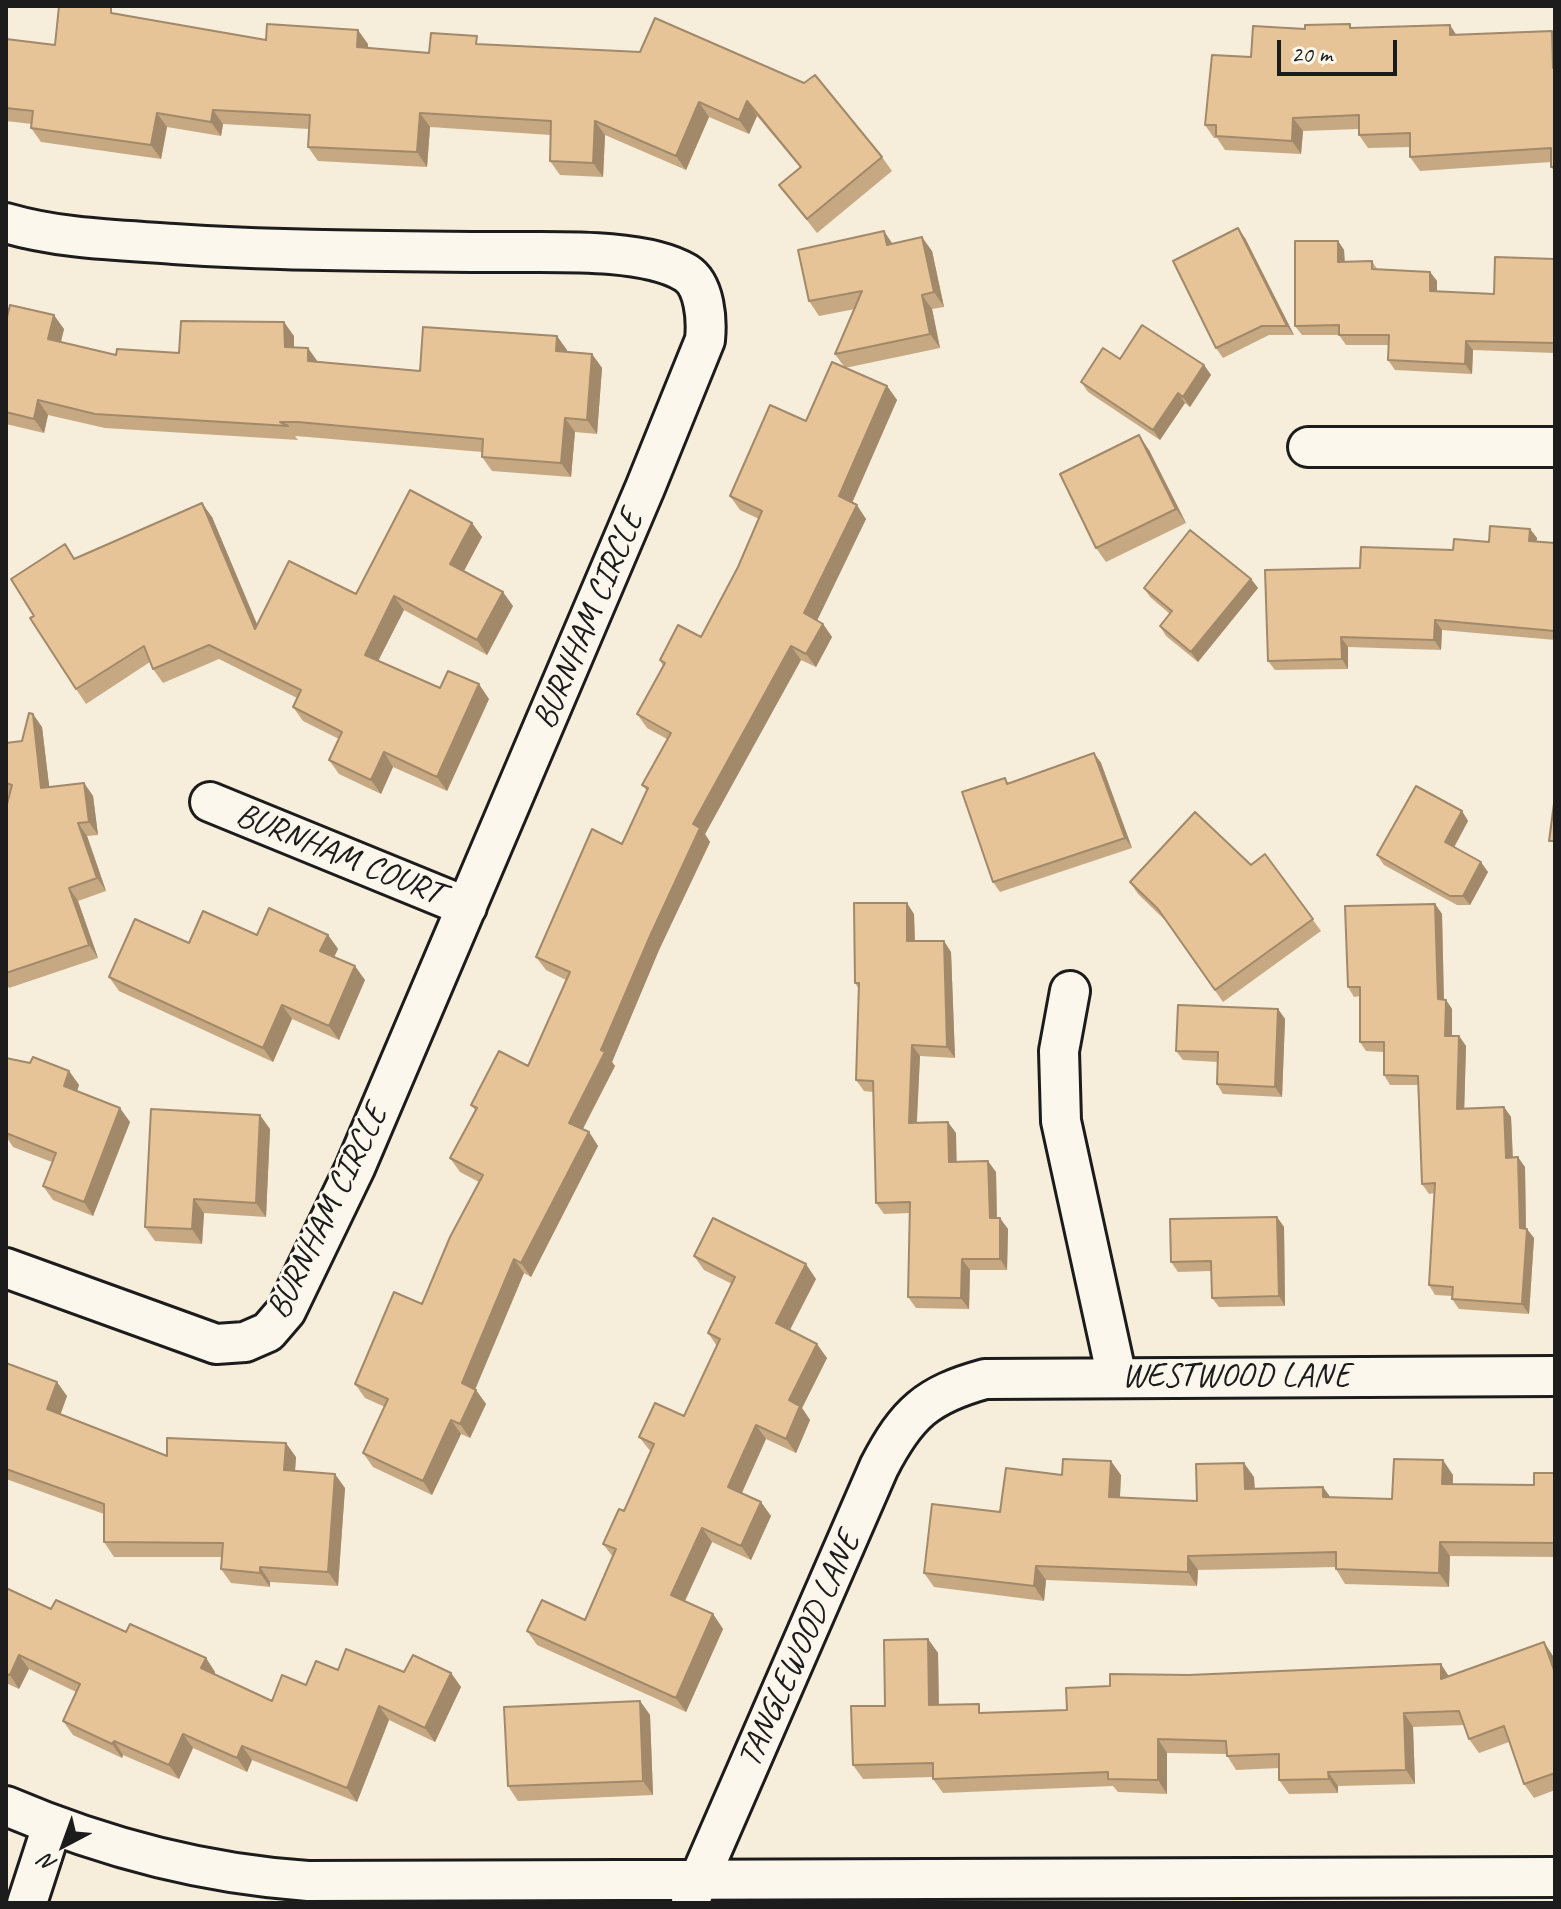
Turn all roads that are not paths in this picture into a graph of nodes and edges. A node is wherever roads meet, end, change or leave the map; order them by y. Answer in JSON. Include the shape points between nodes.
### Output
{"nodes":[{"id":1,"x":6,"y":223,"type":"edge"},
{"id":2,"x":1308,"y":447,"type":"dead end"},
{"id":3,"x":1555,"y":447,"type":"edge"},
{"id":4,"x":210,"y":802,"type":"dead end"},
{"id":5,"x":467,"y":907,"type":"junction"},
{"id":6,"x":1070,"y":991,"type":"dead end"},
{"id":7,"x":6,"y":1268,"type":"edge"},
{"id":8,"x":1555,"y":1376,"type":"edge"},
{"id":9,"x":1117,"y":1378,"type":"junction"},
{"id":10,"x":922,"y":1404,"type":"joint"},
{"id":11,"x":6,"y":1806,"type":"edge"},
{"id":12,"x":52,"y":1826,"type":"junction"},
{"id":13,"x":1555,"y":1877,"type":"edge"},
{"id":14,"x":694,"y":1891,"type":"edge"},
{"id":15,"x":27,"y":1903,"type":"edge"}],
"edges":[{"from":1,"to":5,"type":"street","name":"BURNHAM CIRCLE","via":[[81,238],[247,249],[579,253],[653,259],[688,275],[702,297],[705,340]]},
{"from":2,"to":3,"type":"street"},
{"from":4,"to":5,"type":"street","name":"BURNHAM COURT"},
{"from":5,"to":7,"type":"street","name":"BURNHAM CIRCLE","via":[[355,1168],[286,1311],[268,1332],[245,1342],[216,1344]]},
{"from":6,"to":9,"type":"street","via":[[1059,1051],[1061,1121]]},
{"from":8,"to":9,"type":"street","name":"WESTWOOD LANE"},
{"from":9,"to":10,"type":"street","name":"WESTWOOD LANE","via":[[985,1379]]},
{"from":10,"to":14,"type":"street","name":"TANGLEWOOD LANE","via":[[898,1430],[879,1467]]},
{"from":11,"to":12,"type":"street"},
{"from":12,"to":14,"type":"street","via":[[249,1877]]},
{"from":12,"to":15,"type":"street"},
{"from":13,"to":14,"type":"street"}]}
